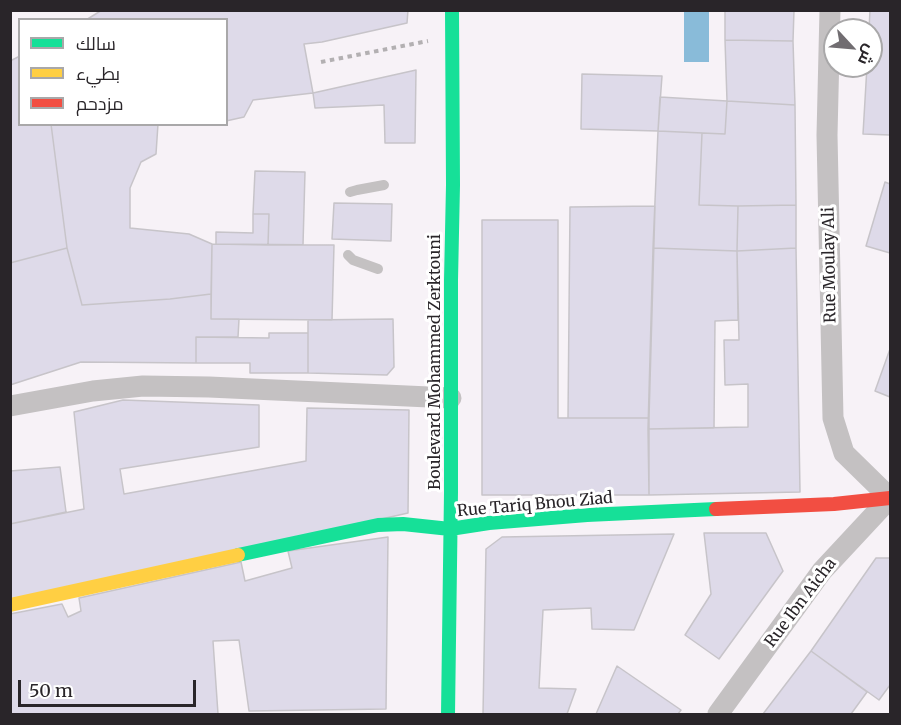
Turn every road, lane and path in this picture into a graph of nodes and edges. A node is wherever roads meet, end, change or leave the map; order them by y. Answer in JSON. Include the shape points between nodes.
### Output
{"nodes":[{"id":1,"x":452,"y":10,"type":"edge"},
{"id":2,"x":830,"y":10,"type":"edge"},
{"id":3,"x":452,"y":36,"type":"junction"},
{"id":4,"x":321,"y":62,"type":"dead end"},
{"id":5,"x":384,"y":185,"type":"dead end"},
{"id":6,"x":350,"y":192,"type":"dead end"},
{"id":7,"x":348,"y":255,"type":"dead end"},
{"id":8,"x":378,"y":269,"type":"dead end"},
{"id":9,"x":451,"y":398,"type":"junction"},
{"id":10,"x":10,"y":406,"type":"edge"},
{"id":11,"x":891,"y":498,"type":"edge"},
{"id":12,"x":450,"y":529,"type":"junction"},
{"id":13,"x":10,"y":605,"type":"edge"},
{"id":14,"x":448,"y":714,"type":"edge"},
{"id":15,"x":718,"y":714,"type":"edge"}],
"edges":[{"from":1,"to":3,"type":"street","name":"Boulevard Mohammed Zerktouni"},
{"from":2,"to":11,"type":"street","name":"Rue Moulay Ali","via":[[827,135],[833,418],[844,453]]},
{"from":3,"to":4,"type":"path"},
{"from":3,"to":9,"type":"street","name":"Boulevard Mohammed Zerktouni"},
{"from":5,"to":6,"type":"lane"},
{"from":7,"to":8,"type":"lane"},
{"from":9,"to":10,"type":"street","via":[[142,386]]},
{"from":9,"to":12,"type":"street","name":"Boulevard Mohammed Zerktouni"},
{"from":11,"to":12,"type":"street","name":"Rue Tariq Bnou Ziad","via":[[587,515]]},
{"from":11,"to":15,"type":"street","name":"Rue Ibn Aicha","via":[[822,572]]},
{"from":12,"to":13,"type":"street","name":"Rue Tariq Bnou Ziad","via":[[378,525]]},
{"from":12,"to":14,"type":"street","name":"Boulevard Mohammed Zerktouni"}]}
